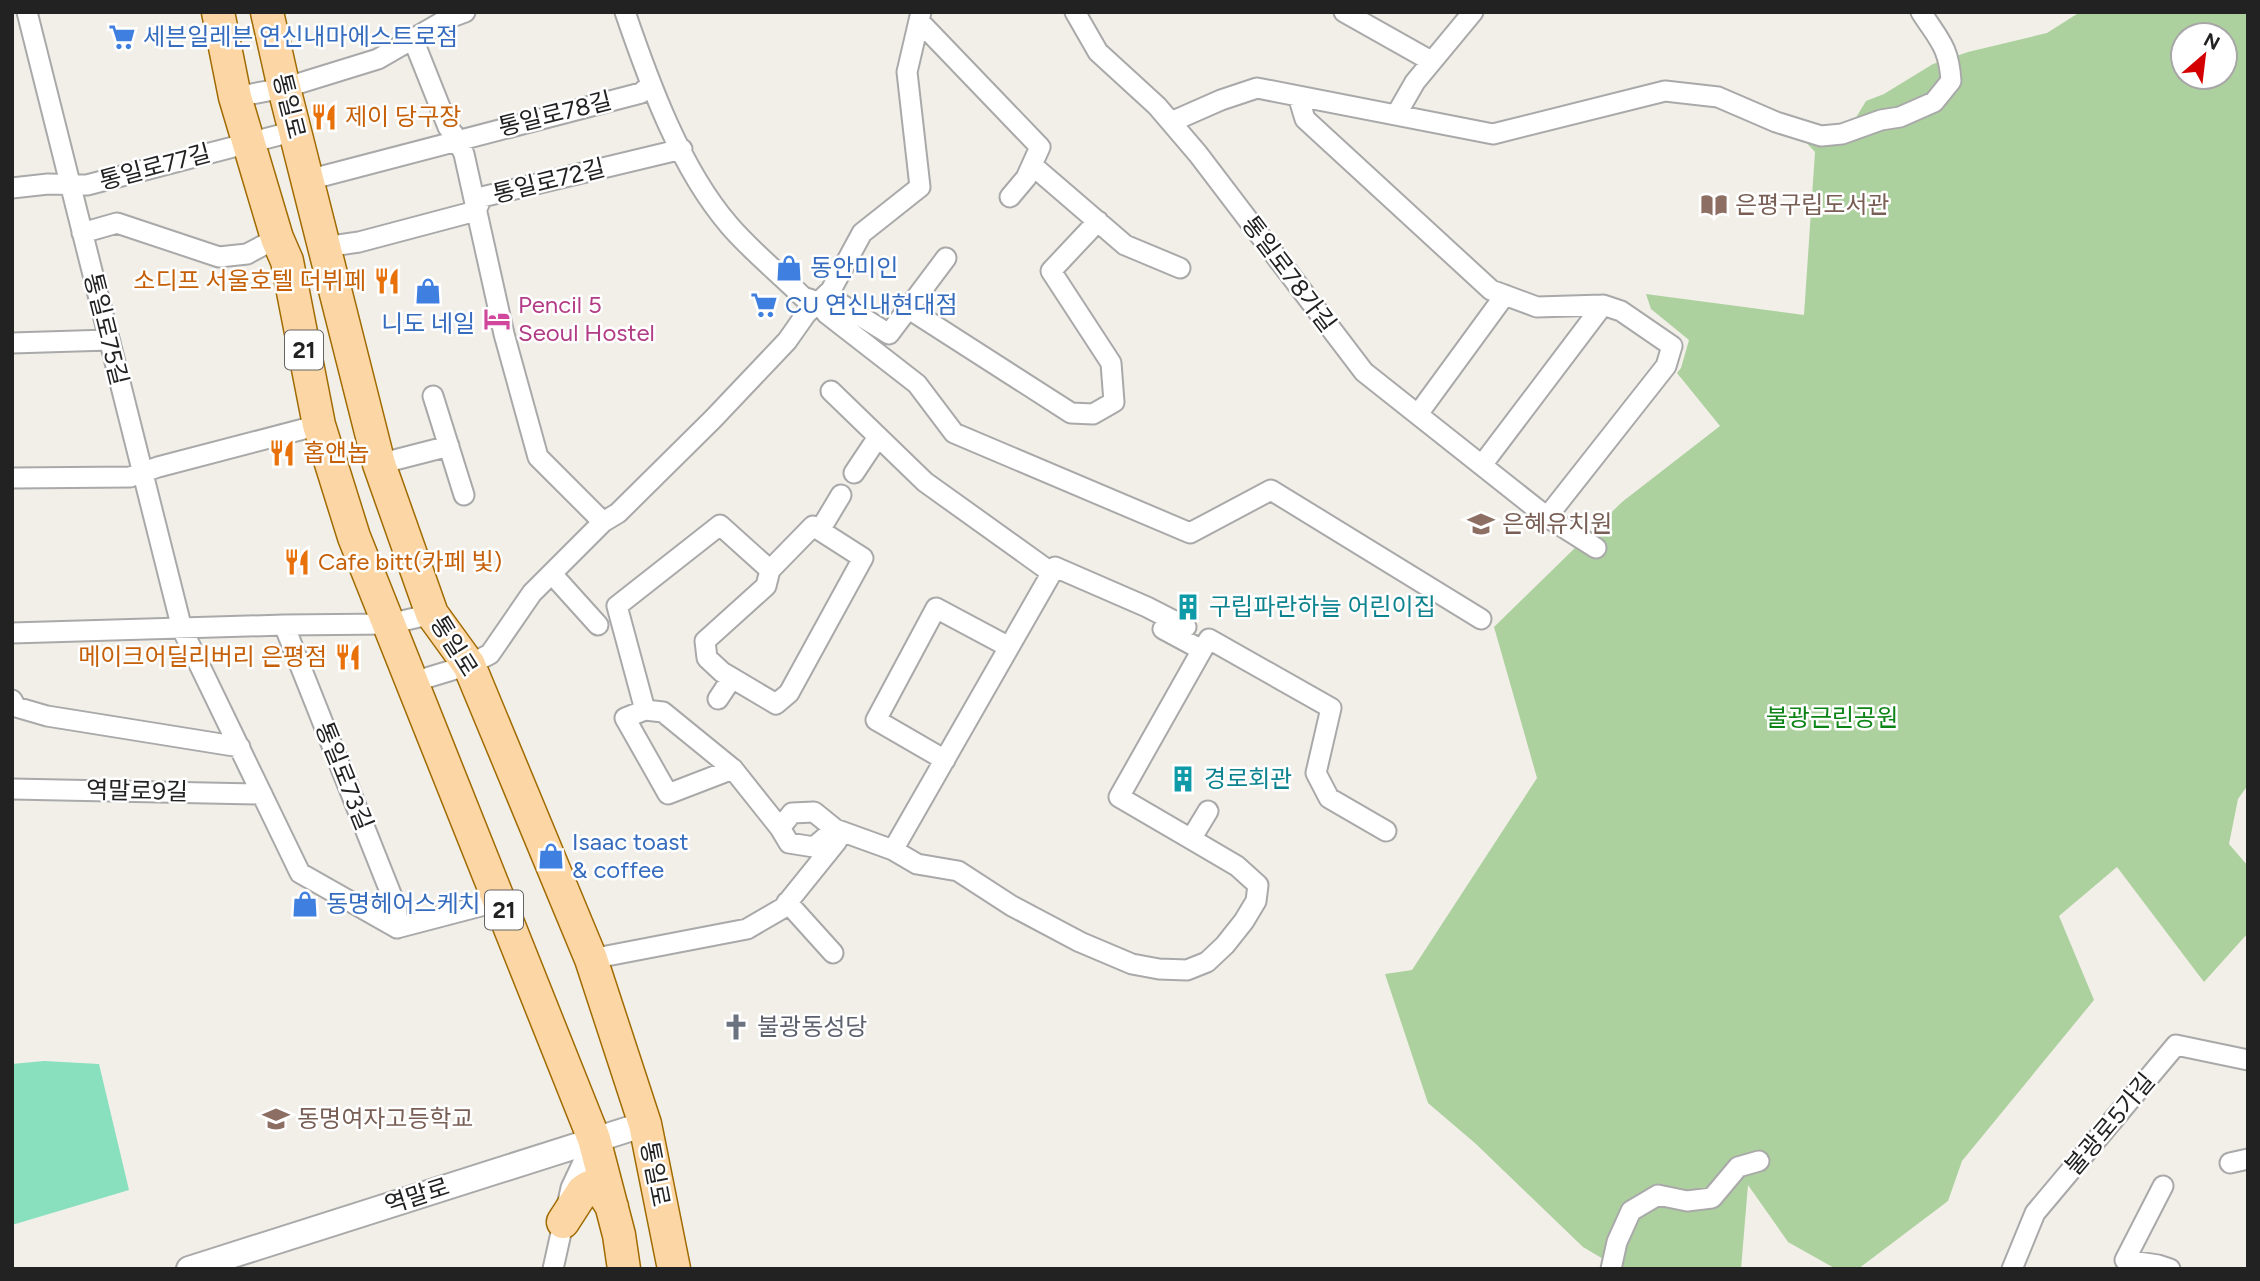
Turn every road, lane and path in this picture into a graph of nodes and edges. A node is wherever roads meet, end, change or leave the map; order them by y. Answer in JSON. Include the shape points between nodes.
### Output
{"nodes":[{"id":1,"x":27,"y":12,"type":"edge"},
{"id":2,"x":218,"y":12,"type":"edge"},
{"id":3,"x":267,"y":12,"type":"edge"},
{"id":4,"x":465,"y":12,"type":"edge"},
{"id":5,"x":625,"y":12,"type":"edge"},
{"id":6,"x":1075,"y":12,"type":"edge"},
{"id":7,"x":1344,"y":12,"type":"edge"},
{"id":8,"x":1474,"y":12,"type":"edge"},
{"id":9,"x":1921,"y":12,"type":"edge"},
{"id":10,"x":920,"y":17,"type":"edge"},
{"id":11,"x":413,"y":39,"type":"junction"},
{"id":12,"x":1431,"y":61,"type":"junction"},
{"id":13,"x":650,"y":85,"type":"junction"},
{"id":14,"x":284,"y":88,"type":"junction"},
{"id":15,"x":1298,"y":96,"type":"junction"},
{"id":16,"x":235,"y":97,"type":"junction"},
{"id":17,"x":1396,"y":116,"type":"junction"},
{"id":18,"x":1171,"y":122,"type":"junction"},
{"id":19,"x":295,"y":131,"type":"junction"},
{"id":20,"x":457,"y":139,"type":"junction"},
{"id":21,"x":250,"y":142,"type":"junction"},
{"id":22,"x":682,"y":149,"type":"junction"},
{"id":23,"x":1032,"y":165,"type":"junction"},
{"id":24,"x":307,"y":180,"type":"junction"},
{"id":25,"x":70,"y":186,"type":"junction"},
{"id":26,"x":12,"y":188,"type":"edge"},
{"id":27,"x":1010,"y":197,"type":"dead end"},
{"id":28,"x":477,"y":211,"type":"junction"},
{"id":29,"x":1098,"y":221,"type":"junction"},
{"id":30,"x":82,"y":233,"type":"junction"},
{"id":31,"x":277,"y":238,"type":"junction"},
{"id":32,"x":325,"y":247,"type":"junction"},
{"id":33,"x":946,"y":258,"type":"dead end"},
{"id":34,"x":1180,"y":268,"type":"dead end"},
{"id":35,"x":1505,"y":295,"type":"junction"},
{"id":36,"x":818,"y":302,"type":"junction"},
{"id":37,"x":1603,"y":305,"type":"junction"},
{"id":38,"x":909,"y":309,"type":"junction"},
{"id":39,"x":109,"y":340,"type":"junction"},
{"id":40,"x":12,"y":343,"type":"edge"},
{"id":41,"x":831,"y":391,"type":"dead end"},
{"id":42,"x":433,"y":396,"type":"dead end"},
{"id":43,"x":1418,"y":414,"type":"junction"},
{"id":44,"x":319,"y":425,"type":"junction"},
{"id":45,"x":878,"y":437,"type":"junction"},
{"id":46,"x":449,"y":446,"type":"junction"},
{"id":47,"x":379,"y":464,"type":"junction"},
{"id":48,"x":1482,"y":465,"type":"junction"},
{"id":49,"x":143,"y":473,"type":"junction"},
{"id":50,"x":854,"y":473,"type":"dead end"},
{"id":51,"x":12,"y":478,"type":"edge"},
{"id":52,"x":464,"y":495,"type":"dead end"},
{"id":53,"x":841,"y":495,"type":"dead end"},
{"id":54,"x":1547,"y":517,"type":"junction"},
{"id":55,"x":603,"y":522,"type":"junction"},
{"id":56,"x":820,"y":530,"type":"junction"},
{"id":57,"x":1595,"y":548,"type":"dead end"},
{"id":58,"x":770,"y":570,"type":"junction"},
{"id":59,"x":1052,"y":573,"type":"junction"},
{"id":60,"x":552,"y":574,"type":"junction"},
{"id":61,"x":432,"y":614,"type":"junction"},
{"id":62,"x":1481,"y":619,"type":"dead end"},
{"id":63,"x":389,"y":624,"type":"junction"},
{"id":64,"x":284,"y":625,"type":"junction"},
{"id":65,"x":598,"y":625,"type":"dead end"},
{"id":66,"x":1157,"y":626,"type":"dead end"},
{"id":67,"x":1186,"y":627,"type":"dead end"},
{"id":68,"x":182,"y":629,"type":"junction"},
{"id":69,"x":12,"y":634,"type":"edge"},
{"id":70,"x":1009,"y":647,"type":"junction"},
{"id":71,"x":1202,"y":650,"type":"junction"},
{"id":72,"x":469,"y":664,"type":"junction"},
{"id":73,"x":732,"y":678,"type":"junction"},
{"id":74,"x":413,"y":682,"type":"junction"},
{"id":75,"x":718,"y":699,"type":"dead end"},
{"id":76,"x":12,"y":700,"type":"edge"},
{"id":77,"x":645,"y":710,"type":"junction"},
{"id":78,"x":240,"y":747,"type":"junction"},
{"id":79,"x":945,"y":760,"type":"junction"},
{"id":80,"x":733,"y":768,"type":"junction"},
{"id":81,"x":12,"y":789,"type":"edge"},
{"id":82,"x":262,"y":794,"type":"junction"},
{"id":83,"x":1208,"y":811,"type":"dead end"},
{"id":84,"x":780,"y":828,"type":"junction"},
{"id":85,"x":835,"y":829,"type":"junction"},
{"id":86,"x":1386,"y":831,"type":"dead end"},
{"id":87,"x":1191,"y":839,"type":"junction"},
{"id":88,"x":894,"y":850,"type":"junction"},
{"id":89,"x":500,"y":901,"type":"junction"},
{"id":90,"x":788,"y":902,"type":"junction"},
{"id":91,"x":397,"y":928,"type":"junction"},
{"id":92,"x":833,"y":953,"type":"dead end"},
{"id":93,"x":591,"y":960,"type":"junction"},
{"id":94,"x":2248,"y":1059,"type":"edge"},
{"id":95,"x":645,"y":1124,"type":"junction"},
{"id":96,"x":594,"y":1139,"type":"junction"},
{"id":97,"x":1759,"y":1161,"type":"dead end"},
{"id":98,"x":2164,"y":1186,"type":"dead end"},
{"id":99,"x":612,"y":1207,"type":"junction"},
{"id":100,"x":563,"y":1222,"type":"junction"},
{"id":101,"x":2132,"y":1265,"type":"edge"},
{"id":102,"x":189,"y":1269,"type":"edge"},
{"id":103,"x":553,"y":1269,"type":"edge"},
{"id":104,"x":624,"y":1269,"type":"edge"},
{"id":105,"x":674,"y":1269,"type":"edge"},
{"id":106,"x":1611,"y":1269,"type":"edge"},
{"id":107,"x":2012,"y":1269,"type":"edge"},
{"id":108,"x":2170,"y":1269,"type":"edge"}],
"edges":[{"from":1,"to":25,"type":"street","name":"통일로75길"},
{"from":2,"to":16,"type":"main road","name":"통일로","number":"21"},
{"from":3,"to":14,"type":"main road","name":"통일로","number":"21"},
{"from":4,"to":11,"type":"street"},
{"from":5,"to":13,"type":"street"},
{"from":6,"to":18,"type":"street","name":"통일로78가길","via":[[1098,52]]},
{"from":7,"to":12,"type":"street"},
{"from":8,"to":12,"type":"street"},
{"from":9,"to":17,"type":"street","via":[[1945,47],[1951,81],[1934,102],[1842,134],[1821,136],[1718,97],[1665,92],[1493,134]]},
{"from":10,"to":23,"type":"street","via":[[1040,147]]},
{"from":10,"to":36,"type":"street","via":[[907,72],[920,187],[862,233],[831,290]]},
{"from":11,"to":14,"type":"street","via":[[378,59]]},
{"from":11,"to":20,"type":"street","via":[[448,128]]},
{"from":12,"to":17,"type":"street"},
{"from":13,"to":20,"type":"street","name":"통일로78길","via":[[641,93]]},
{"from":13,"to":22,"type":"street"},
{"from":14,"to":16,"type":"street"},
{"from":14,"to":19,"type":"main road","name":"통일로","number":"21"},
{"from":15,"to":17,"type":"street"},
{"from":15,"to":18,"type":"street","via":[[1257,88]]},
{"from":15,"to":35,"type":"street","via":[[1305,119],[1491,290]]},
{"from":16,"to":21,"type":"main road","name":"통일로","number":"21"},
{"from":18,"to":43,"type":"street","name":"통일로78가길","via":[[1364,372]]},
{"from":19,"to":21,"type":"street","name":"통일로77길"},
{"from":19,"to":24,"type":"main road","name":"통일로","number":"21"},
{"from":20,"to":24,"type":"street","name":"통일로78길"},
{"from":20,"to":28,"type":"street"},
{"from":21,"to":25,"type":"street","name":"통일로77길"},
{"from":21,"to":31,"type":"main road","name":"통일로","number":"21"},
{"from":22,"to":28,"type":"street","name":"통일로72길","via":[[482,197]]},
{"from":22,"to":36,"type":"street","via":[[729,225],[803,297]]},
{"from":23,"to":27,"type":"street"},
{"from":23,"to":29,"type":"street"},
{"from":24,"to":32,"type":"main road","name":"통일로","number":"21"},
{"from":25,"to":26,"type":"street","name":"통일로77길"},
{"from":25,"to":30,"type":"street","name":"통일로75길"},
{"from":28,"to":32,"type":"street"},
{"from":28,"to":55,"type":"street","name":"통일로72길","via":[[538,457]]},
{"from":29,"to":34,"type":"street","via":[[1125,245]]},
{"from":29,"to":38,"type":"street","via":[[1051,271],[1111,363],[1114,402],[1093,414],[1071,413]]},
{"from":30,"to":31,"type":"street","via":[[117,223],[219,257],[247,254]]},
{"from":30,"to":39,"type":"street","name":"통일로75길"},
{"from":31,"to":44,"type":"main road","name":"통일로","number":"21","via":[[287,261]]},
{"from":32,"to":47,"type":"main road","name":"통일로","number":"21"},
{"from":33,"to":38,"type":"street"},
{"from":35,"to":37,"type":"street","via":[[1537,307]]},
{"from":35,"to":43,"type":"street"},
{"from":36,"to":38,"type":"street","via":[[836,302],[889,334]]},
{"from":36,"to":55,"type":"street","via":[[713,419],[618,513]]},
{"from":36,"to":62,"type":"street","via":[[827,314],[918,384],[954,433],[1189,533],[1271,490]]},
{"from":37,"to":48,"type":"street"},
{"from":37,"to":54,"type":"street","via":[[1621,311],[1672,346],[1666,366]]},
{"from":39,"to":40,"type":"street"},
{"from":39,"to":49,"type":"street","name":"통일로75길"},
{"from":41,"to":45,"type":"street"},
{"from":42,"to":46,"type":"street"},
{"from":43,"to":48,"type":"street","name":"통일로78가길"},
{"from":44,"to":49,"type":"street"},
{"from":44,"to":63,"type":"main road","name":"통일로","number":"21","via":[[354,537]]},
{"from":45,"to":50,"type":"street"},
{"from":45,"to":59,"type":"street","via":[[925,482]]},
{"from":46,"to":47,"type":"street"},
{"from":46,"to":52,"type":"street"},
{"from":47,"to":61,"type":"main road","name":"통일로","number":"21"},
{"from":48,"to":54,"type":"street","name":"통일로78가길"},
{"from":49,"to":51,"type":"street","via":[[130,477]]},
{"from":49,"to":68,"type":"street","name":"통일로75길"},
{"from":53,"to":56,"type":"street"},
{"from":54,"to":57,"type":"street","name":"통일로78가길"},
{"from":55,"to":60,"type":"street"},
{"from":56,"to":58,"type":"street","via":[[813,526]]},
{"from":56,"to":73,"type":"street","via":[[863,558],[789,693],[776,704]]},
{"from":58,"to":73,"type":"street","via":[[766,586],[705,641],[707,658]]},
{"from":58,"to":77,"type":"street","via":[[720,524],[617,606]]},
{"from":59,"to":67,"type":"street","via":[[1055,567]]},
{"from":59,"to":70,"type":"street"},
{"from":60,"to":65,"type":"street"},
{"from":60,"to":72,"type":"street","via":[[532,593],[490,654]]},
{"from":61,"to":63,"type":"street"},
{"from":61,"to":72,"type":"main road","name":"통일로","number":"21"},
{"from":63,"to":64,"type":"street"},
{"from":63,"to":74,"type":"main road","name":"통일로","number":"21"},
{"from":64,"to":68,"type":"street"},
{"from":64,"to":91,"type":"street","name":"통일로73길","via":[[397,909]]},
{"from":66,"to":71,"type":"street"},
{"from":68,"to":69,"type":"street"},
{"from":68,"to":78,"type":"street"},
{"from":70,"to":79,"type":"street"},
{"from":70,"to":79,"type":"street","via":[[936,608],[876,720]]},
{"from":71,"to":86,"type":"street","via":[[1209,639],[1331,708],[1316,773],[1329,798]]},
{"from":71,"to":87,"type":"street","via":[[1119,797]]},
{"from":72,"to":74,"type":"street"},
{"from":72,"to":93,"type":"main road","name":"통일로","number":"21"},
{"from":73,"to":75,"type":"street"},
{"from":74,"to":89,"type":"main road","name":"통일로","number":"21"},
{"from":76,"to":78,"type":"street","via":[[16,707],[47,716]]},
{"from":77,"to":80,"type":"street","via":[[663,712],[697,733]]},
{"from":77,"to":80,"type":"street","via":[[625,718],[668,794]]},
{"from":78,"to":82,"type":"street"},
{"from":79,"to":88,"type":"street"},
{"from":80,"to":84,"type":"street"},
{"from":81,"to":82,"type":"street","name":"역말로9길"},
{"from":82,"to":91,"type":"street","via":[[300,873]]},
{"from":83,"to":87,"type":"street"},
{"from":84,"to":85,"type":"street","via":[[792,813],[814,812]]},
{"from":84,"to":85,"type":"street","via":[[789,843],[807,847],[814,847]]},
{"from":85,"to":88,"type":"street"},
{"from":85,"to":90,"type":"street","via":[[837,841]]},
{"from":87,"to":88,"type":"street","via":[[1237,866],[1258,885],[1256,901],[1225,945],[1207,962],[1187,970],[1132,964],[1012,906],[958,871],[917,864]]},
{"from":89,"to":91,"type":"street"},
{"from":89,"to":96,"type":"main road","name":"통일로","number":"21"},
{"from":90,"to":92,"type":"street"},
{"from":90,"to":93,"type":"street","via":[[747,929]]},
{"from":93,"to":95,"type":"main road","name":"통일로","number":"21"},
{"from":94,"to":107,"type":"street","name":"불광로5가길","via":[[2176,1045],[2035,1213]]},
{"from":95,"to":96,"type":"street","name":"역말로"},
{"from":95,"to":105,"type":"main road","name":"통일로","number":"21"},
{"from":96,"to":99,"type":"main road","name":"통일로","number":"21"},
{"from":96,"to":100,"type":"street","via":[[571,1188]]},
{"from":96,"to":102,"type":"street","name":"역말로"},
{"from":97,"to":106,"type":"street","via":[[1738,1167],[1712,1198],[1686,1202],[1658,1195],[1631,1210]]},
{"from":98,"to":101,"type":"street","via":[[2125,1260]]},
{"from":99,"to":100,"type":"main road","via":[[602,1191],[589,1186]]},
{"from":99,"to":104,"type":"main road","name":"통일로","number":"21"},
{"from":100,"to":103,"type":"street"},
{"from":101,"to":108,"type":"street"}]}
